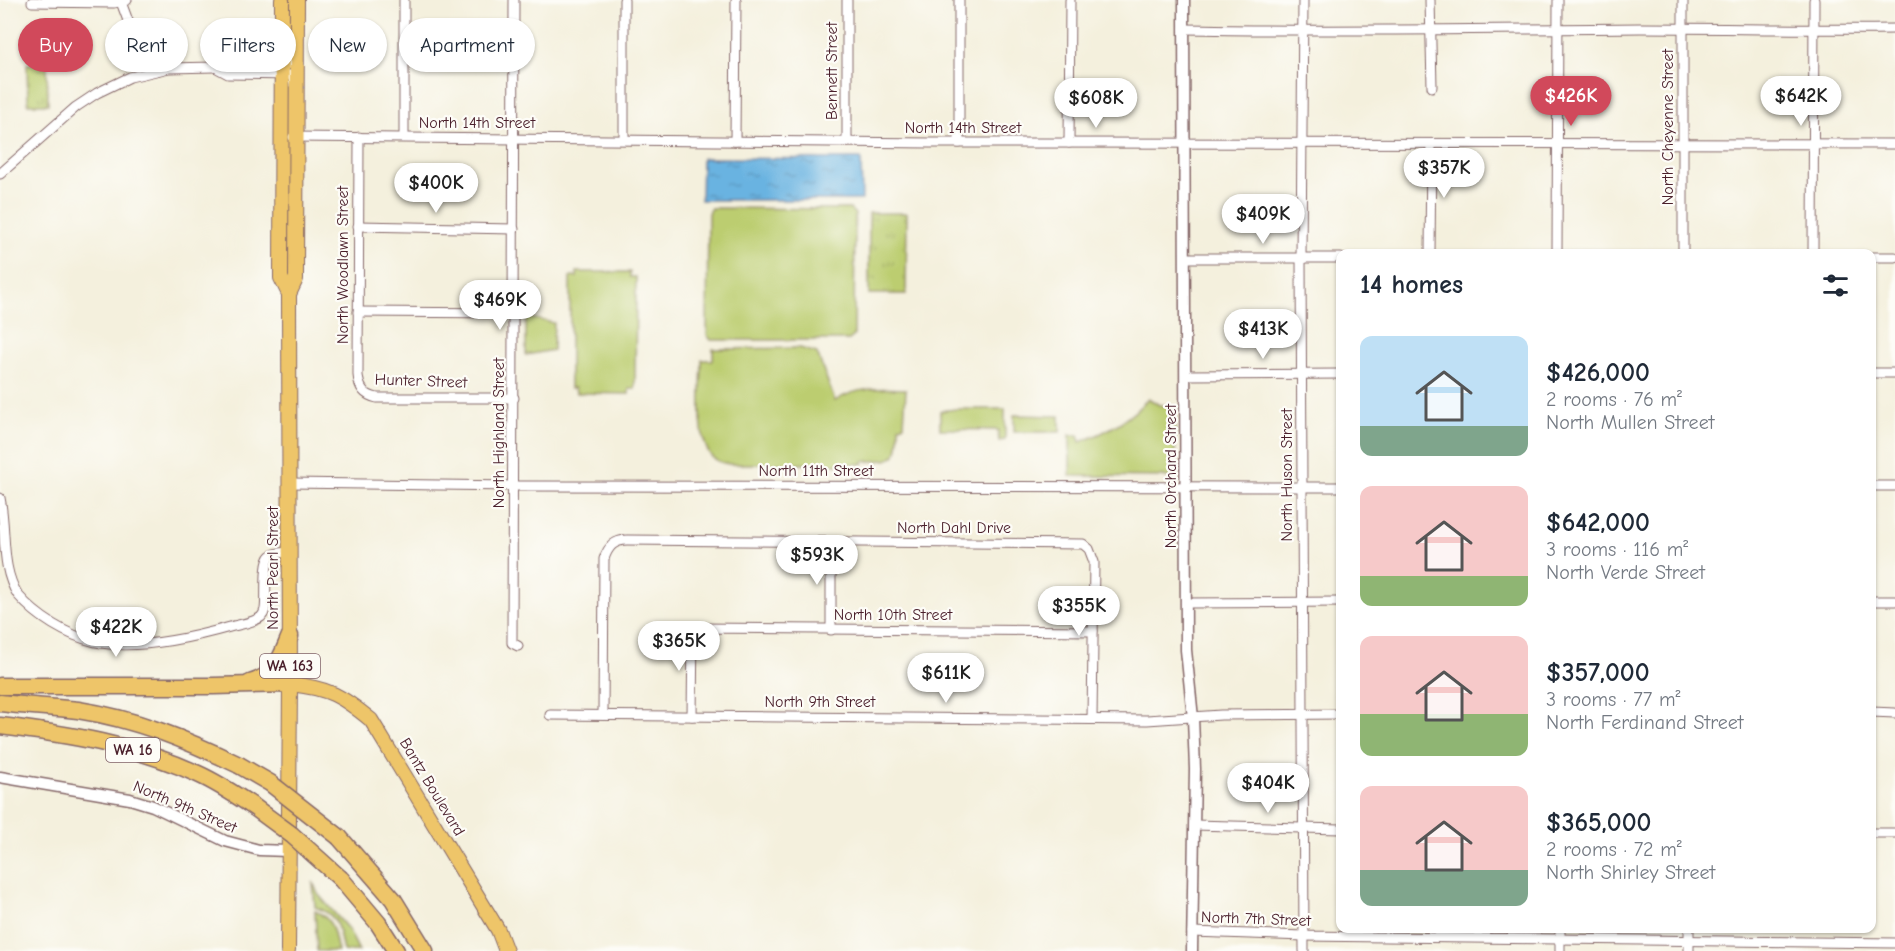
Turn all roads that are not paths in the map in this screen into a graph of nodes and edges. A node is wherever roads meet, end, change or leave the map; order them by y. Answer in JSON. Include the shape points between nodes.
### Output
{"nodes":[{"id":1,"x":282,"y":0,"type":"edge"},
{"id":2,"x":297,"y":0,"type":"edge"},
{"id":3,"x":404,"y":0,"type":"edge"},
{"id":4,"x":514,"y":0,"type":"edge"},
{"id":5,"x":624,"y":0,"type":"edge"},
{"id":6,"x":736,"y":0,"type":"edge"},
{"id":7,"x":847,"y":0,"type":"edge"},
{"id":8,"x":959,"y":0,"type":"edge"},
{"id":9,"x":1070,"y":0,"type":"edge"},
{"id":10,"x":1184,"y":0,"type":"edge"},
{"id":11,"x":1303,"y":0,"type":"edge"},
{"id":12,"x":1430,"y":0,"type":"edge"},
{"id":13,"x":1558,"y":0,"type":"edge"},
{"id":14,"x":1683,"y":0,"type":"edge"},
{"id":15,"x":1814,"y":0,"type":"edge"},
{"id":16,"x":124,"y":1,"type":"edge"},
{"id":17,"x":32,"y":2,"type":"dead end"},
{"id":18,"x":128,"y":18,"type":"edge"},
{"id":19,"x":282,"y":18,"type":"edge"},
{"id":20,"x":1683,"y":28,"type":"junction"},
{"id":21,"x":1184,"y":29,"type":"junction"},
{"id":22,"x":1558,"y":29,"type":"junction"},
{"id":23,"x":1895,"y":29,"type":"edge"},
{"id":24,"x":1814,"y":30,"type":"junction"},
{"id":25,"x":1303,"y":31,"type":"junction"},
{"id":26,"x":1431,"y":31,"type":"junction"},
{"id":27,"x":298,"y":45,"type":"junction"},
{"id":28,"x":296,"y":50,"type":"edge"},
{"id":29,"x":148,"y":72,"type":"edge"},
{"id":30,"x":282,"y":72,"type":"edge"},
{"id":31,"x":285,"y":72,"type":"edge"},
{"id":32,"x":1432,"y":87,"type":"dead end"},
{"id":33,"x":297,"y":98,"type":"junction"},
{"id":34,"x":282,"y":136,"type":"junction"},
{"id":35,"x":297,"y":137,"type":"junction"},
{"id":36,"x":359,"y":137,"type":"junction"},
{"id":37,"x":404,"y":137,"type":"junction"},
{"id":38,"x":514,"y":138,"type":"junction"},
{"id":39,"x":624,"y":139,"type":"junction"},
{"id":40,"x":735,"y":141,"type":"junction"},
{"id":41,"x":847,"y":142,"type":"junction"},
{"id":42,"x":1558,"y":142,"type":"junction"},
{"id":43,"x":1683,"y":142,"type":"junction"},
{"id":44,"x":958,"y":143,"type":"junction"},
{"id":45,"x":1069,"y":143,"type":"junction"},
{"id":46,"x":1185,"y":143,"type":"junction"},
{"id":47,"x":1814,"y":143,"type":"junction"},
{"id":48,"x":1302,"y":144,"type":"junction"},
{"id":49,"x":1431,"y":144,"type":"junction"},
{"id":50,"x":1895,"y":144,"type":"edge"},
{"id":51,"x":0,"y":174,"type":"edge"},
{"id":52,"x":358,"y":226,"type":"junction"},
{"id":53,"x":514,"y":229,"type":"junction"},
{"id":54,"x":1430,"y":249,"type":"edge"},
{"id":55,"x":1557,"y":249,"type":"edge"},
{"id":56,"x":1683,"y":249,"type":"edge"},
{"id":57,"x":1813,"y":249,"type":"edge"},
{"id":58,"x":1876,"y":257,"type":"edge"},
{"id":59,"x":1895,"y":257,"type":"edge"},
{"id":60,"x":1185,"y":258,"type":"junction"},
{"id":61,"x":1301,"y":258,"type":"junction"},
{"id":62,"x":1336,"y":258,"type":"edge"},
{"id":63,"x":289,"y":294,"type":"junction"},
{"id":64,"x":357,"y":312,"type":"junction"},
{"id":65,"x":514,"y":313,"type":"junction"},
{"id":66,"x":1302,"y":373,"type":"junction"},
{"id":67,"x":1876,"y":373,"type":"edge"},
{"id":68,"x":1895,"y":373,"type":"edge"},
{"id":69,"x":1336,"y":374,"type":"edge"},
{"id":70,"x":1186,"y":375,"type":"junction"},
{"id":71,"x":364,"y":392,"type":"joint"},
{"id":72,"x":514,"y":398,"type":"junction"},
{"id":73,"x":290,"y":483,"type":"junction"},
{"id":74,"x":514,"y":486,"type":"junction"},
{"id":75,"x":1876,"y":486,"type":"edge"},
{"id":76,"x":1895,"y":486,"type":"edge"},
{"id":77,"x":1186,"y":487,"type":"junction"},
{"id":78,"x":1302,"y":487,"type":"junction"},
{"id":79,"x":1336,"y":487,"type":"edge"},
{"id":80,"x":0,"y":498,"type":"edge"},
{"id":81,"x":831,"y":542,"type":"junction"},
{"id":82,"x":290,"y":552,"type":"junction"},
{"id":83,"x":1876,"y":601,"type":"edge"},
{"id":84,"x":1895,"y":601,"type":"edge"},
{"id":85,"x":1301,"y":602,"type":"junction"},
{"id":86,"x":1336,"y":602,"type":"edge"},
{"id":87,"x":1186,"y":603,"type":"junction"},
{"id":88,"x":831,"y":630,"type":"junction"},
{"id":89,"x":1093,"y":631,"type":"junction"},
{"id":90,"x":290,"y":636,"type":"junction"},
{"id":91,"x":518,"y":646,"type":"dead end"},
{"id":92,"x":290,"y":684,"type":"junction"},
{"id":93,"x":0,"y":686,"type":"edge"},
{"id":94,"x":240,"y":686,"type":"junction"},
{"id":95,"x":0,"y":703,"type":"edge"},
{"id":96,"x":1876,"y":712,"type":"edge"},
{"id":97,"x":1895,"y":713,"type":"edge"},
{"id":98,"x":1336,"y":714,"type":"edge"},
{"id":99,"x":550,"y":715,"type":"dead end"},
{"id":100,"x":603,"y":715,"type":"junction"},
{"id":101,"x":1302,"y":715,"type":"junction"},
{"id":102,"x":692,"y":716,"type":"junction"},
{"id":103,"x":1193,"y":718,"type":"junction"},
{"id":104,"x":1092,"y":719,"type":"junction"},
{"id":105,"x":0,"y":726,"type":"edge"},
{"id":106,"x":0,"y":777,"type":"edge"},
{"id":107,"x":1194,"y":825,"type":"junction"},
{"id":108,"x":1304,"y":828,"type":"junction"},
{"id":109,"x":1336,"y":829,"type":"edge"},
{"id":110,"x":1876,"y":833,"type":"edge"},
{"id":111,"x":1895,"y":833,"type":"edge"},
{"id":112,"x":288,"y":851,"type":"junction"},
{"id":113,"x":1192,"y":932,"type":"junction"},
{"id":114,"x":1689,"y":933,"type":"edge"},
{"id":115,"x":1560,"y":934,"type":"edge"},
{"id":116,"x":1304,"y":936,"type":"junction"},
{"id":117,"x":1689,"y":940,"type":"junction"},
{"id":118,"x":1895,"y":943,"type":"edge"},
{"id":119,"x":1800,"y":946,"type":"edge"},
{"id":120,"x":394,"y":949,"type":"edge"},
{"id":121,"x":288,"y":951,"type":"edge"},
{"id":122,"x":425,"y":951,"type":"edge"},
{"id":123,"x":506,"y":951,"type":"edge"},
{"id":124,"x":1192,"y":951,"type":"edge"},
{"id":125,"x":1304,"y":951,"type":"edge"},
{"id":126,"x":1560,"y":951,"type":"edge"},
{"id":127,"x":1689,"y":951,"type":"edge"}],
"edges":[{"from":1,"to":19,"type":"main road","name":"North Pearl Street","number":"WA 163"},
{"from":2,"to":27,"type":"main road","name":"North Pearl Street","number":"WA 163"},
{"from":3,"to":37,"type":"street"},
{"from":4,"to":38,"type":"street","name":"North Highland Street"},
{"from":5,"to":39,"type":"street"},
{"from":6,"to":40,"type":"street"},
{"from":7,"to":41,"type":"street","name":"Bennett Street"},
{"from":8,"to":44,"type":"street"},
{"from":9,"to":45,"type":"street"},
{"from":10,"to":21,"type":"street","name":"North Orchard Street"},
{"from":11,"to":25,"type":"street","name":"North Huson Street"},
{"from":12,"to":26,"type":"street"},
{"from":13,"to":22,"type":"street"},
{"from":14,"to":20,"type":"street","name":"North Cheyenne Street"},
{"from":15,"to":24,"type":"street"},
{"from":16,"to":17,"type":"street"},
{"from":16,"to":18,"type":"street"},
{"from":20,"to":22,"type":"street"},
{"from":20,"to":24,"type":"street"},
{"from":20,"to":43,"type":"street","name":"North Cheyenne Street"},
{"from":21,"to":25,"type":"street"},
{"from":21,"to":46,"type":"street","name":"North Orchard Street"},
{"from":22,"to":26,"type":"street"},
{"from":22,"to":42,"type":"street"},
{"from":23,"to":24,"type":"street"},
{"from":24,"to":47,"type":"street"},
{"from":25,"to":26,"type":"street"},
{"from":25,"to":48,"type":"street","name":"North Huson Street"},
{"from":26,"to":32,"type":"street"},
{"from":27,"to":28,"type":"street"},
{"from":27,"to":33,"type":"main road","name":"North Pearl Street","number":"WA 163"},
{"from":29,"to":51,"type":"street","via":[[119,82],[76,106]]},
{"from":30,"to":34,"type":"main road","name":"North Pearl Street","number":"WA 163"},
{"from":31,"to":33,"type":"street","via":[[293,78]]},
{"from":33,"to":35,"type":"main road","name":"North Pearl Street","number":"WA 163"},
{"from":34,"to":35,"type":"street","name":"North 14th Street"},
{"from":34,"to":63,"type":"main road","name":"North Pearl Street","number":"WA 163","via":[[281,278]]},
{"from":35,"to":36,"type":"street","name":"North 14th Street"},
{"from":35,"to":63,"type":"main road","name":"North Pearl Street","number":"WA 163","via":[[296,279]]},
{"from":36,"to":37,"type":"street","name":"North 14th Street"},
{"from":36,"to":52,"type":"street","name":"North Woodlawn Street"},
{"from":37,"to":38,"type":"street","name":"North 14th Street"},
{"from":38,"to":39,"type":"street","name":"North 14th Street"},
{"from":38,"to":53,"type":"street","name":"North Highland Street"},
{"from":39,"to":40,"type":"street","name":"North 14th Street"},
{"from":40,"to":41,"type":"street","name":"North 14th Street"},
{"from":41,"to":44,"type":"street","name":"North 14th Street"},
{"from":42,"to":43,"type":"street","name":"North 14th Street"},
{"from":42,"to":49,"type":"street","name":"North 14th Street"},
{"from":42,"to":55,"type":"street"},
{"from":43,"to":47,"type":"street","name":"North 14th Street"},
{"from":43,"to":56,"type":"street","name":"North Cheyenne Street"},
{"from":44,"to":45,"type":"street","name":"North 14th Street"},
{"from":45,"to":46,"type":"street","name":"North 14th Street"},
{"from":46,"to":48,"type":"street","name":"North 14th Street"},
{"from":46,"to":60,"type":"street","name":"North Orchard Street"},
{"from":47,"to":50,"type":"street","name":"North 14th Street"},
{"from":47,"to":57,"type":"street"},
{"from":48,"to":49,"type":"street","name":"North 14th Street"},
{"from":48,"to":61,"type":"street","name":"North Huson Street"},
{"from":49,"to":54,"type":"street"},
{"from":52,"to":53,"type":"street"},
{"from":52,"to":64,"type":"street","name":"North Woodlawn Street"},
{"from":53,"to":65,"type":"street","name":"North Highland Street"},
{"from":58,"to":59,"type":"street"},
{"from":60,"to":61,"type":"street"},
{"from":60,"to":70,"type":"street","name":"North Orchard Street"},
{"from":61,"to":62,"type":"street"},
{"from":61,"to":66,"type":"street","name":"North Huson Street"},
{"from":63,"to":73,"type":"main road","name":"North Pearl Street","number":"WA 163"},
{"from":64,"to":65,"type":"street"},
{"from":64,"to":71,"type":"street","name":"North Woodlawn Street","via":[[357,375]]},
{"from":65,"to":72,"type":"street","name":"North Highland Street"},
{"from":66,"to":69,"type":"street"},
{"from":66,"to":70,"type":"street"},
{"from":66,"to":78,"type":"street","name":"North Huson Street"},
{"from":67,"to":68,"type":"street"},
{"from":70,"to":77,"type":"street","name":"North Orchard Street"},
{"from":71,"to":72,"type":"street","name":"Hunter Street","via":[[377,398]]},
{"from":72,"to":74,"type":"street","name":"North Highland Street"},
{"from":73,"to":74,"type":"street","name":"North 11th Street"},
{"from":73,"to":82,"type":"main road","name":"North Pearl Street","number":"WA 163"},
{"from":74,"to":77,"type":"street","name":"North 11th Street"},
{"from":74,"to":91,"type":"street","name":"North Highland Street","via":[[512,643]]},
{"from":75,"to":76,"type":"street"},
{"from":77,"to":78,"type":"street","name":"North 11th Street"},
{"from":77,"to":87,"type":"street","name":"North Orchard Street"},
{"from":78,"to":79,"type":"street","name":"North 11th Street"},
{"from":78,"to":85,"type":"street","name":"North Huson Street"},
{"from":80,"to":82,"type":"street","via":[[3,564],[13,587],[52,623],[95,642],[115,645],[168,640],[258,618],[265,609],[269,559]]},
{"from":81,"to":88,"type":"street"},
{"from":81,"to":89,"type":"street","name":"North Dahl Drive","via":[[1083,544],[1094,562]]},
{"from":81,"to":100,"type":"street","name":"North Dahl Drive","via":[[620,540],[610,546],[603,566]]},
{"from":82,"to":90,"type":"main road","name":"North Pearl Street","number":"WA 163"},
{"from":83,"to":84,"type":"street"},
{"from":85,"to":86,"type":"street"},
{"from":85,"to":87,"type":"street"},
{"from":85,"to":101,"type":"street","name":"North Huson Street"},
{"from":87,"to":103,"type":"street","name":"North Orchard Street"},
{"from":88,"to":89,"type":"street","name":"North 10th Street"},
{"from":88,"to":102,"type":"street","name":"North 10th Street","via":[[693,628]]},
{"from":89,"to":104,"type":"street"},
{"from":90,"to":92,"type":"main road","name":"North Pearl Street","number":"WA 163"},
{"from":90,"to":94,"type":"highway","via":[[274,670],[262,680]]},
{"from":92,"to":94,"type":"highway"},
{"from":92,"to":112,"type":"main road","name":"North Pearl Street","number":"WA 163"},
{"from":92,"to":123,"type":"main road","name":"Bantz Boulevard","via":[[324,690],[346,700],[371,720],[498,930]]},
{"from":93,"to":94,"type":"highway"},
{"from":95,"to":122,"type":"highway","number":"WA 16","bridge":true,"via":[[78,710],[166,732],[270,783],[339,837],[393,899]]},
{"from":96,"to":97,"type":"street"},
{"from":98,"to":101,"type":"street","name":"North 9th Street"},
{"from":99,"to":100,"type":"street","name":"North 9th Street"},
{"from":100,"to":102,"type":"street","name":"North 9th Street"},
{"from":101,"to":103,"type":"street","name":"North 9th Street"},
{"from":101,"to":108,"type":"street","name":"North Huson Street"},
{"from":102,"to":104,"type":"street","name":"North 9th Street"},
{"from":103,"to":104,"type":"street","name":"North 9th Street"},
{"from":103,"to":107,"type":"street","name":"North Orchard Street"},
{"from":105,"to":120,"type":"highway","number":"WA 16","bridge":true,"via":[[67,735],[136,751],[198,774],[292,835],[341,879]]},
{"from":106,"to":112,"type":"street","name":"North 9th Street","via":[[127,798],[153,806],[225,841],[259,850]]},
{"from":107,"to":108,"type":"street"},
{"from":107,"to":113,"type":"street","name":"North Orchard Street"},
{"from":108,"to":109,"type":"street"},
{"from":108,"to":116,"type":"street","name":"North Huson Street"},
{"from":110,"to":111,"type":"street"},
{"from":112,"to":121,"type":"main road","name":"North Pearl Street","number":"WA 163"},
{"from":113,"to":116,"type":"street","name":"North 7th Street"},
{"from":113,"to":124,"type":"street","name":"North Orchard Street"},
{"from":114,"to":117,"type":"street"},
{"from":115,"to":116,"type":"street","name":"North 7th Street"},
{"from":115,"to":117,"type":"street","name":"North 7th Street"},
{"from":115,"to":126,"type":"street"},
{"from":116,"to":125,"type":"street","name":"North Huson Street"},
{"from":117,"to":119,"type":"street","name":"North 7th Street"},
{"from":117,"to":127,"type":"street"},
{"from":118,"to":119,"type":"street","name":"North 7th Street"}]}
